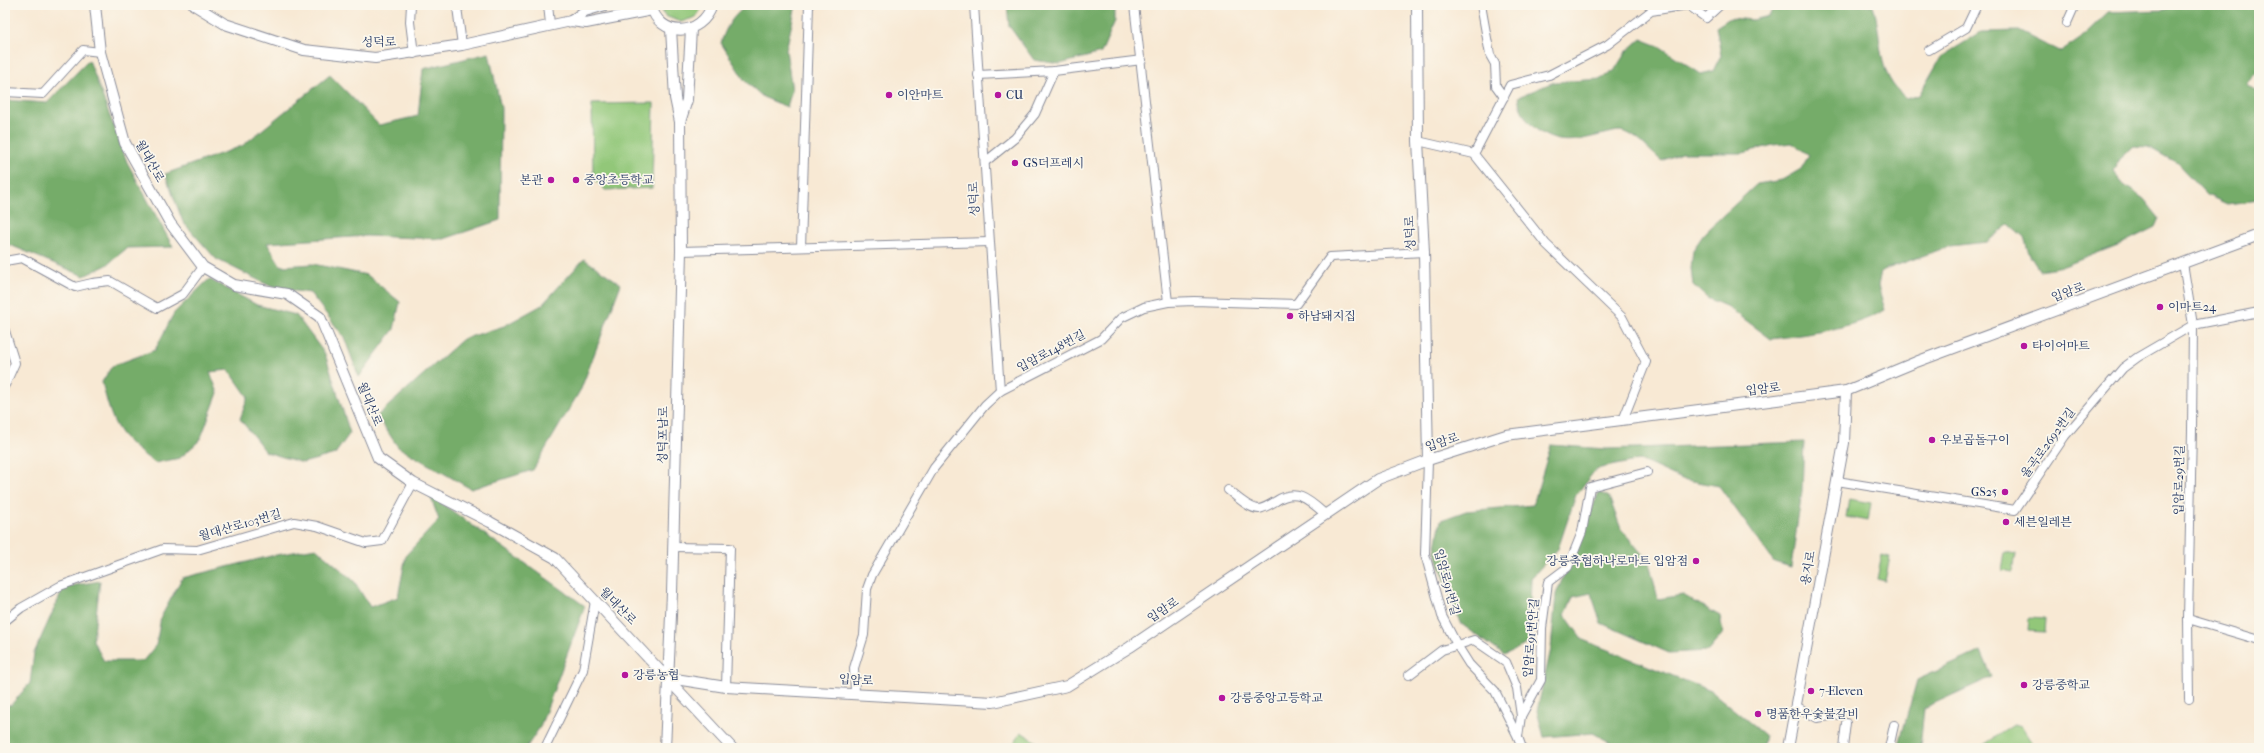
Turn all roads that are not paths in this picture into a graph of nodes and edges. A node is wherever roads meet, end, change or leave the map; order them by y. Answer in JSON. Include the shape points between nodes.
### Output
{"nodes":[{"id":1,"x":95,"y":5,"type":"edge"},
{"id":2,"x":194,"y":5,"type":"edge"},
{"id":3,"x":412,"y":5,"type":"edge"},
{"id":4,"x":465,"y":5,"type":"edge"},
{"id":5,"x":548,"y":5,"type":"edge"},
{"id":6,"x":605,"y":5,"type":"edge"},
{"id":7,"x":713,"y":5,"type":"edge"},
{"id":8,"x":809,"y":5,"type":"edge"},
{"id":9,"x":974,"y":5,"type":"edge"},
{"id":10,"x":1134,"y":5,"type":"edge"},
{"id":11,"x":1417,"y":5,"type":"edge"},
{"id":12,"x":1481,"y":5,"type":"edge"},
{"id":13,"x":1720,"y":5,"type":"edge"},
{"id":14,"x":1976,"y":5,"type":"edge"},
{"id":15,"x":2075,"y":5,"type":"edge"},
{"id":16,"x":651,"y":8,"type":"edge"},
{"id":17,"x":571,"y":21,"type":"junction"},
{"id":18,"x":2067,"y":22,"type":"dead end"},
{"id":19,"x":550,"y":24,"type":"junction"},
{"id":20,"x":671,"y":29,"type":"junction"},
{"id":21,"x":691,"y":29,"type":"junction"},
{"id":22,"x":462,"y":45,"type":"junction"},
{"id":23,"x":1929,"y":50,"type":"dead end"},
{"id":24,"x":100,"y":52,"type":"junction"},
{"id":25,"x":414,"y":54,"type":"junction"},
{"id":26,"x":1142,"y":60,"type":"junction"},
{"id":27,"x":1054,"y":72,"type":"junction"},
{"id":28,"x":978,"y":74,"type":"junction"},
{"id":29,"x":5,"y":92,"type":"edge"},
{"id":30,"x":1504,"y":97,"type":"junction"},
{"id":31,"x":680,"y":122,"type":"junction"},
{"id":32,"x":1418,"y":141,"type":"junction"},
{"id":33,"x":1474,"y":154,"type":"junction"},
{"id":34,"x":985,"y":162,"type":"junction"},
{"id":35,"x":2259,"y":235,"type":"edge"},
{"id":36,"x":989,"y":242,"type":"junction"},
{"id":37,"x":800,"y":247,"type":"junction"},
{"id":38,"x":681,"y":251,"type":"junction"},
{"id":39,"x":1424,"y":252,"type":"junction"},
{"id":40,"x":5,"y":261,"type":"edge"},
{"id":41,"x":2183,"y":263,"type":"junction"},
{"id":42,"x":203,"y":267,"type":"junction"},
{"id":43,"x":1168,"y":302,"type":"junction"},
{"id":44,"x":2259,"y":312,"type":"edge"},
{"id":45,"x":2193,"y":325,"type":"junction"},
{"id":46,"x":5,"y":331,"type":"edge"},
{"id":47,"x":5,"y":385,"type":"edge"},
{"id":48,"x":1000,"y":391,"type":"junction"},
{"id":49,"x":1846,"y":391,"type":"junction"},
{"id":50,"x":1623,"y":420,"type":"junction"},
{"id":51,"x":1428,"y":460,"type":"junction"},
{"id":52,"x":1648,"y":472,"type":"dead end"},
{"id":53,"x":1837,"y":481,"type":"junction"},
{"id":54,"x":413,"y":483,"type":"junction"},
{"id":55,"x":1228,"y":490,"type":"dead end"},
{"id":56,"x":1326,"y":515,"type":"junction"},
{"id":57,"x":673,"y":547,"type":"junction"},
{"id":58,"x":596,"y":601,"type":"junction"},
{"id":59,"x":2188,"y":620,"type":"junction"},
{"id":60,"x":5,"y":621,"type":"edge"},
{"id":61,"x":2259,"y":640,"type":"edge"},
{"id":62,"x":1457,"y":645,"type":"junction"},
{"id":63,"x":1409,"y":674,"type":"dead end"},
{"id":64,"x":669,"y":678,"type":"junction"},
{"id":65,"x":726,"y":687,"type":"junction"},
{"id":66,"x":855,"y":693,"type":"junction"},
{"id":67,"x":2189,"y":699,"type":"dead end"},
{"id":68,"x":1796,"y":706,"type":"junction"},
{"id":69,"x":1837,"y":715,"type":"dead end"},
{"id":70,"x":1522,"y":716,"type":"junction"},
{"id":71,"x":1846,"y":724,"type":"dead end"},
{"id":72,"x":1894,"y":725,"type":"dead end"},
{"id":73,"x":1518,"y":737,"type":"junction"},
{"id":74,"x":545,"y":748,"type":"edge"},
{"id":75,"x":665,"y":748,"type":"edge"},
{"id":76,"x":732,"y":748,"type":"edge"},
{"id":77,"x":1522,"y":748,"type":"edge"},
{"id":78,"x":1788,"y":748,"type":"edge"},
{"id":79,"x":1843,"y":748,"type":"edge"},
{"id":80,"x":1889,"y":748,"type":"edge"}],
"edges":[{"from":1,"to":24,"type":"street","name":"월대산로"},
{"from":2,"to":25,"type":"street","name":"성덕로","via":[[225,24],[304,50],[375,58]]},
{"from":3,"to":25,"type":"street","via":[[410,22]]},
{"from":4,"to":22,"type":"street","via":[[457,7]]},
{"from":5,"to":19,"type":"street"},
{"from":6,"to":17,"type":"street","via":[[585,11]]},
{"from":7,"to":21,"type":"street","via":[[701,24]]},
{"from":8,"to":37,"type":"street"},
{"from":9,"to":28,"type":"street","name":"성덕로"},
{"from":10,"to":26,"type":"street"},
{"from":11,"to":32,"type":"street","name":"성덕로"},
{"from":12,"to":30,"type":"street","via":[[1490,55],[1495,64],[1496,86]]},
{"from":13,"to":30,"type":"street","via":[[1706,18],[1688,5],[1651,11],[1607,46],[1549,75],[1510,85]]},
{"from":14,"to":23,"type":"street","via":[[1966,28]]},
{"from":15,"to":18,"type":"street"},
{"from":16,"to":17,"type":"street","via":[[586,23]]},
{"from":16,"to":20,"type":"street","via":[[659,21]]},
{"from":17,"to":19,"type":"street","name":"성덕로"},
{"from":19,"to":22,"type":"street","name":"성덕로"},
{"from":20,"to":21,"type":"street"},
{"from":20,"to":31,"type":"street","via":[[675,98]]},
{"from":21,"to":31,"type":"street","via":[[687,100]]},
{"from":22,"to":25,"type":"street","name":"성덕로"},
{"from":24,"to":29,"type":"street","via":[[84,50],[43,94]]},
{"from":24,"to":42,"type":"street","name":"월대산로","via":[[125,143],[170,223]]},
{"from":26,"to":27,"type":"street"},
{"from":26,"to":43,"type":"street"},
{"from":27,"to":28,"type":"street"},
{"from":27,"to":34,"type":"street","via":[[1035,114],[1015,138]]},
{"from":28,"to":34,"type":"street","name":"성덕로"},
{"from":30,"to":33,"type":"street"},
{"from":31,"to":38,"type":"street","name":"성덕포남로"},
{"from":32,"to":33,"type":"street"},
{"from":32,"to":39,"type":"street","name":"성덕로"},
{"from":33,"to":50,"type":"street","via":[[1546,244],[1622,317],[1646,362]]},
{"from":34,"to":36,"type":"street","name":"성덕로"},
{"from":35,"to":41,"type":"street","name":"입암로"},
{"from":36,"to":37,"type":"street"},
{"from":36,"to":48,"type":"street","name":"성덕로"},
{"from":37,"to":38,"type":"street"},
{"from":38,"to":57,"type":"street","name":"성덕포남로"},
{"from":39,"to":43,"type":"street","name":"입암로148번길","via":[[1330,257],[1296,304]]},
{"from":39,"to":51,"type":"street","name":"성덕로"},
{"from":40,"to":42,"type":"street","via":[[22,258],[75,287],[110,281],[157,308],[183,294]]},
{"from":41,"to":45,"type":"street","name":"입암로29번길"},
{"from":41,"to":49,"type":"street","name":"입암로","via":[[1916,362]]},
{"from":42,"to":54,"type":"street","name":"월대산로","via":[[234,285],[287,294],[320,317],[378,458]]},
{"from":43,"to":48,"type":"street","name":"입암로148번길","via":[[1144,307],[1121,318],[1100,339]]},
{"from":44,"to":45,"type":"street","name":"율곡로2692번길"},
{"from":45,"to":53,"type":"street","name":"율곡로2692번길","via":[[2123,368],[2065,436],[2015,510]]},
{"from":45,"to":59,"type":"street","name":"입암로29번길"},
{"from":46,"to":47,"type":"street","via":[[15,363]]},
{"from":48,"to":66,"type":"street","name":"입암로148번길","via":[[985,405],[934,468],[872,575],[866,589],[864,635],[854,668]]},
{"from":49,"to":50,"type":"street","name":"입암로"},
{"from":49,"to":53,"type":"street","name":"용지로","via":[[1844,443]]},
{"from":50,"to":51,"type":"street","name":"입암로","via":[[1506,435]]},
{"from":51,"to":56,"type":"street","name":"입암로","via":[[1378,479]]},
{"from":51,"to":62,"type":"street","name":"입암로91번길","via":[[1425,554],[1442,616]]},
{"from":52,"to":70,"type":"street","name":"입암로91번안길","via":[[1590,487],[1582,532],[1568,567],[1548,582],[1542,628],[1541,680]]},
{"from":53,"to":68,"type":"street","name":"용지로"},
{"from":54,"to":58,"type":"street","name":"월대산로","via":[[555,558]]},
{"from":54,"to":60,"type":"street","name":"월대산로103번길","via":[[382,541],[366,543],[317,526],[294,522],[197,550],[163,549],[60,586],[21,608]]},
{"from":55,"to":56,"type":"street","via":[[1254,508],[1261,509],[1283,495],[1299,496],[1309,500]]},
{"from":56,"to":66,"type":"street","name":"입암로","via":[[1130,647],[1067,686],[993,702]]},
{"from":57,"to":64,"type":"street","name":"성덕포남로"},
{"from":57,"to":65,"type":"street","via":[[730,548]]},
{"from":58,"to":64,"type":"street","name":"월대산로"},
{"from":58,"to":74,"type":"street","via":[[583,670]]},
{"from":59,"to":61,"type":"street"},
{"from":59,"to":67,"type":"street","name":"입암로29번길"},
{"from":62,"to":63,"type":"street","via":[[1442,650]]},
{"from":62,"to":70,"type":"street","via":[[1474,640],[1506,662],[1517,688]]},
{"from":62,"to":73,"type":"street","name":"입암로91번길","via":[[1470,664],[1495,691]]},
{"from":64,"to":65,"type":"street","name":"입암로"},
{"from":64,"to":75,"type":"street","name":"성덕포남로"},
{"from":64,"to":76,"type":"street","name":"월대산로"},
{"from":65,"to":66,"type":"street","name":"입암로"},
{"from":68,"to":69,"type":"street","via":[[1817,718]]},
{"from":68,"to":78,"type":"street","name":"용지로"},
{"from":70,"to":73,"type":"street"},
{"from":71,"to":79,"type":"street"},
{"from":72,"to":80,"type":"street"},
{"from":73,"to":77,"type":"street","name":"입암로91번길"}]}
